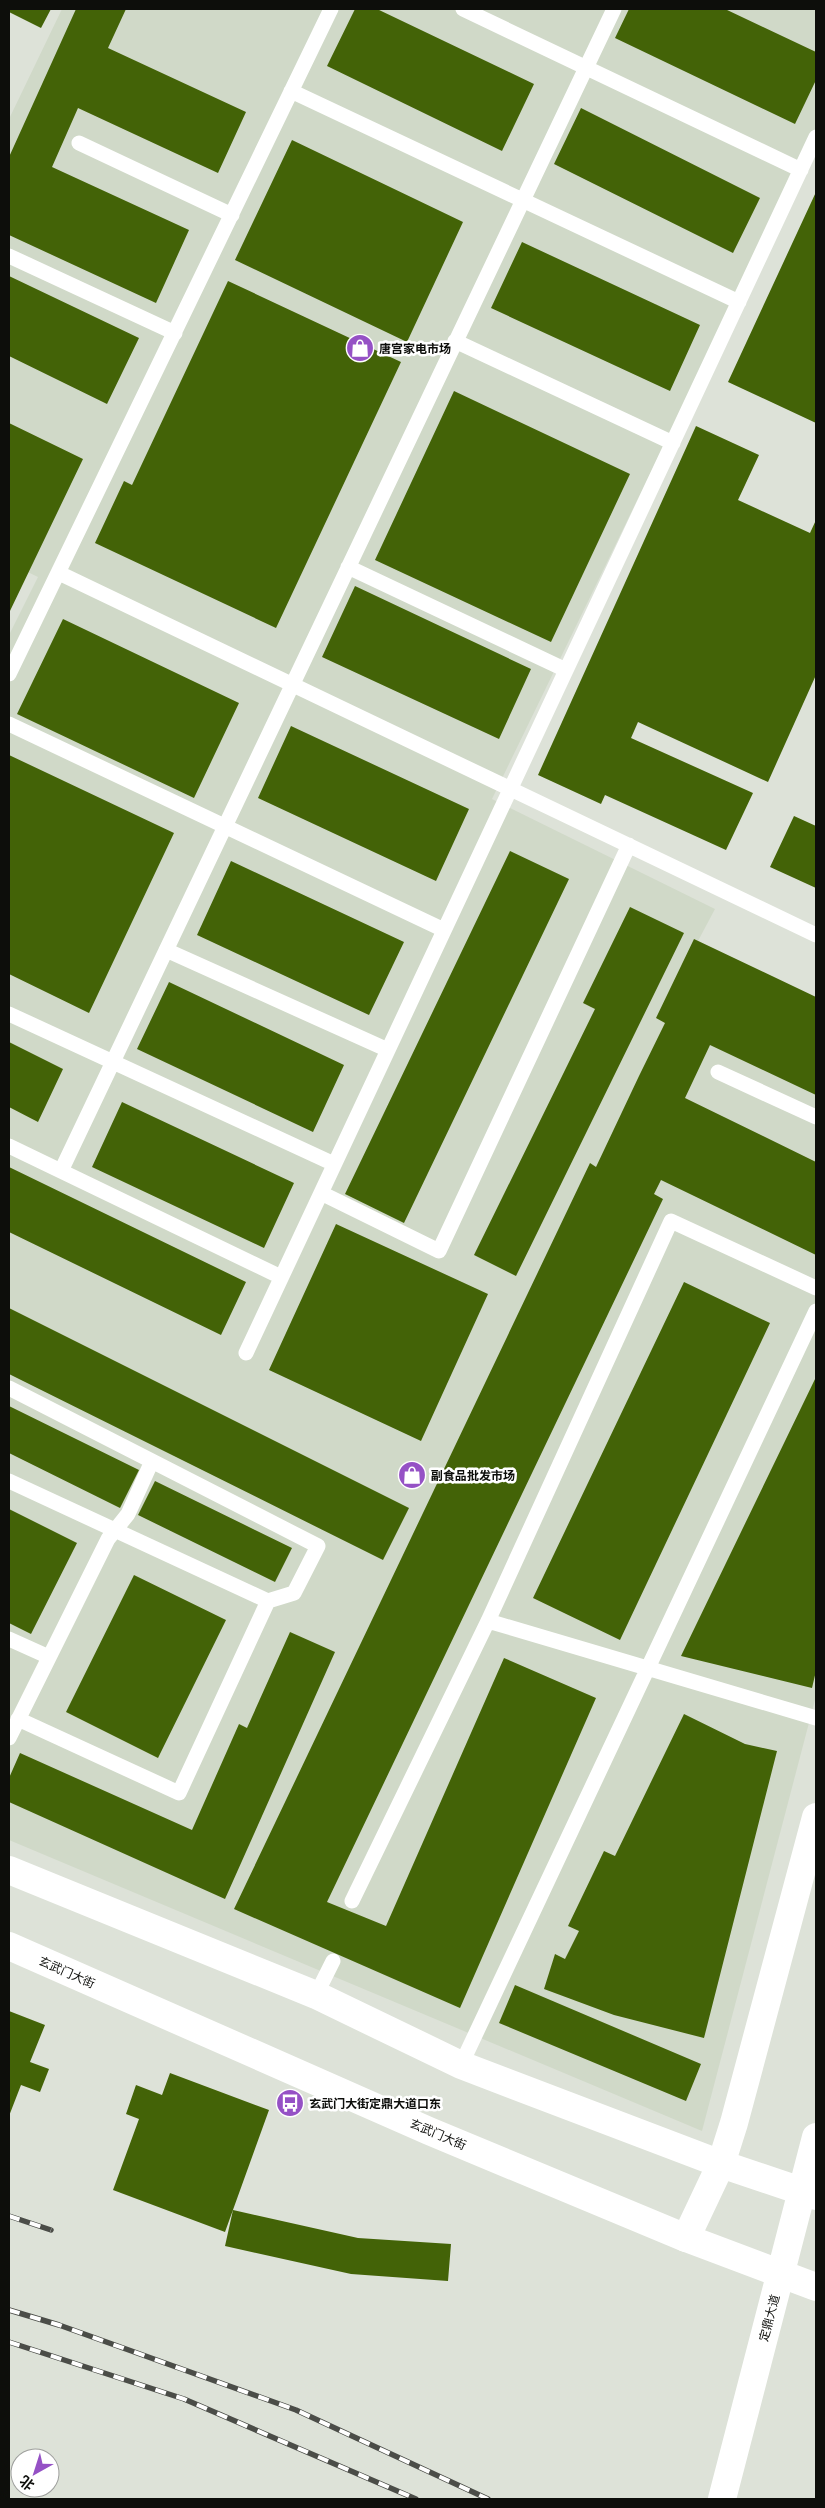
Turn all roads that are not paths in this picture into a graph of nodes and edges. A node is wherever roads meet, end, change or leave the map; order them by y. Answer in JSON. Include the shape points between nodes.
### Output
{"nodes":[{"id":1,"x":331,"y":9,"type":"edge"},
{"id":2,"x":463,"y":9,"type":"edge"},
{"id":3,"x":614,"y":9,"type":"edge"},
{"id":4,"x":586,"y":67,"type":"junction"},
{"id":5,"x":292,"y":91,"type":"junction"},
{"id":6,"x":816,"y":137,"type":"edge"},
{"id":7,"x":79,"y":143,"type":"dead end"},
{"id":8,"x":801,"y":170,"type":"junction"},
{"id":9,"x":523,"y":200,"type":"junction"},
{"id":10,"x":232,"y":215,"type":"junction"},
{"id":11,"x":9,"y":256,"type":"edge"},
{"id":12,"x":739,"y":302,"type":"junction"},
{"id":13,"x":175,"y":333,"type":"junction"},
{"id":14,"x":455,"y":341,"type":"junction"},
{"id":15,"x":673,"y":443,"type":"junction"},
{"id":16,"x":348,"y":566,"type":"junction"},
{"id":17,"x":60,"y":573,"type":"junction"},
{"id":18,"x":566,"y":670,"type":"junction"},
{"id":19,"x":9,"y":674,"type":"edge"},
{"id":20,"x":292,"y":684,"type":"junction"},
{"id":21,"x":9,"y":724,"type":"edge"},
{"id":22,"x":511,"y":789,"type":"junction"},
{"id":23,"x":224,"y":826,"type":"junction"},
{"id":24,"x":629,"y":845,"type":"junction"},
{"id":25,"x":444,"y":930,"type":"junction"},
{"id":26,"x":816,"y":935,"type":"edge"},
{"id":27,"x":166,"y":950,"type":"junction"},
{"id":28,"x":9,"y":1014,"type":"edge"},
{"id":29,"x":388,"y":1050,"type":"junction"},
{"id":30,"x":113,"y":1062,"type":"junction"},
{"id":31,"x":718,"y":1072,"type":"dead end"},
{"id":32,"x":816,"y":1117,"type":"edge"},
{"id":33,"x":9,"y":1146,"type":"edge"},
{"id":34,"x":334,"y":1164,"type":"junction"},
{"id":35,"x":61,"y":1171,"type":"junction"},
{"id":36,"x":321,"y":1193,"type":"junction"},
{"id":37,"x":281,"y":1277,"type":"junction"},
{"id":38,"x":816,"y":1288,"type":"edge"},
{"id":39,"x":816,"y":1311,"type":"edge"},
{"id":40,"x":246,"y":1353,"type":"dead end"},
{"id":41,"x":9,"y":1388,"type":"edge"},
{"id":42,"x":152,"y":1461,"type":"junction"},
{"id":43,"x":9,"y":1481,"type":"edge"},
{"id":44,"x":114,"y":1530,"type":"junction"},
{"id":45,"x":268,"y":1601,"type":"junction"},
{"id":46,"x":488,"y":1621,"type":"junction"},
{"id":47,"x":9,"y":1638,"type":"edge"},
{"id":48,"x":49,"y":1657,"type":"junction"},
{"id":49,"x":647,"y":1668,"type":"junction"},
{"id":50,"x":816,"y":1718,"type":"edge"},
{"id":51,"x":18,"y":1719,"type":"junction"},
{"id":52,"x":9,"y":1738,"type":"edge"},
{"id":53,"x":816,"y":1817,"type":"edge"},
{"id":54,"x":9,"y":1870,"type":"edge"},
{"id":55,"x":352,"y":1901,"type":"dead end"},
{"id":56,"x":9,"y":1946,"type":"edge"},
{"id":57,"x":333,"y":1961,"type":"dead end"},
{"id":58,"x":316,"y":1995,"type":"junction"},
{"id":59,"x":461,"y":2065,"type":"junction"},
{"id":60,"x":816,"y":2137,"type":"edge"},
{"id":61,"x":721,"y":2164,"type":"junction"},
{"id":62,"x":816,"y":2196,"type":"edge"},
{"id":63,"x":686,"y":2238,"type":"junction"},
{"id":64,"x":816,"y":2287,"type":"edge"},
{"id":65,"x":722,"y":2499,"type":"edge"}],
"edges":[{"from":1,"to":5,"type":"lane"},
{"from":2,"to":4,"type":"lane"},
{"from":3,"to":4,"type":"lane"},
{"from":4,"to":8,"type":"lane"},
{"from":4,"to":9,"type":"lane"},
{"from":5,"to":9,"type":"lane"},
{"from":5,"to":10,"type":"lane"},
{"from":6,"to":8,"type":"lane"},
{"from":7,"to":10,"type":"lane"},
{"from":8,"to":12,"type":"lane"},
{"from":9,"to":12,"type":"lane"},
{"from":9,"to":14,"type":"lane"},
{"from":10,"to":13,"type":"lane"},
{"from":11,"to":13,"type":"lane"},
{"from":12,"to":15,"type":"lane"},
{"from":13,"to":17,"type":"lane"},
{"from":14,"to":15,"type":"lane"},
{"from":14,"to":16,"type":"lane"},
{"from":15,"to":18,"type":"lane"},
{"from":16,"to":18,"type":"lane"},
{"from":16,"to":20,"type":"lane"},
{"from":17,"to":19,"type":"lane"},
{"from":17,"to":20,"type":"lane"},
{"from":18,"to":22,"type":"lane"},
{"from":20,"to":22,"type":"lane"},
{"from":20,"to":23,"type":"lane"},
{"from":21,"to":23,"type":"lane"},
{"from":22,"to":24,"type":"lane"},
{"from":22,"to":25,"type":"lane"},
{"from":23,"to":25,"type":"lane"},
{"from":23,"to":27,"type":"lane"},
{"from":24,"to":26,"type":"lane"},
{"from":24,"to":36,"type":"lane","via":[[439,1252]]},
{"from":25,"to":29,"type":"lane"},
{"from":27,"to":29,"type":"lane"},
{"from":27,"to":30,"type":"lane"},
{"from":28,"to":30,"type":"lane"},
{"from":29,"to":34,"type":"lane"},
{"from":30,"to":34,"type":"lane"},
{"from":30,"to":35,"type":"lane"},
{"from":31,"to":32,"type":"lane"},
{"from":33,"to":35,"type":"lane"},
{"from":34,"to":36,"type":"lane"},
{"from":35,"to":37,"type":"lane"},
{"from":36,"to":37,"type":"lane"},
{"from":37,"to":40,"type":"lane"},
{"from":38,"to":46,"type":"lane","via":[[670,1221]]},
{"from":39,"to":49,"type":"lane"},
{"from":41,"to":42,"type":"lane"},
{"from":42,"to":44,"type":"lane","via":[[128,1514]]},
{"from":42,"to":45,"type":"lane","via":[[318,1546],[294,1593]]},
{"from":43,"to":44,"type":"lane"},
{"from":44,"to":45,"type":"lane"},
{"from":44,"to":48,"type":"lane"},
{"from":45,"to":51,"type":"lane","via":[[179,1793]]},
{"from":46,"to":49,"type":"lane"},
{"from":46,"to":55,"type":"lane"},
{"from":47,"to":48,"type":"lane"},
{"from":48,"to":51,"type":"lane"},
{"from":49,"to":50,"type":"lane"},
{"from":49,"to":59,"type":"lane"},
{"from":51,"to":52,"type":"lane"},
{"from":53,"to":61,"type":"main road"},
{"from":54,"to":58,"type":"main road"},
{"from":56,"to":63,"type":"main road","name":"玄武门大街","via":[[429,2131]]},
{"from":57,"to":58,"type":"lane"},
{"from":58,"to":59,"type":"main road"},
{"from":59,"to":61,"type":"main road"},
{"from":60,"to":65,"type":"main road","name":"定鼎大道"},
{"from":61,"to":62,"type":"main road"},
{"from":61,"to":63,"type":"main road"},
{"from":63,"to":64,"type":"main road","name":"玄武门大街"}]}
